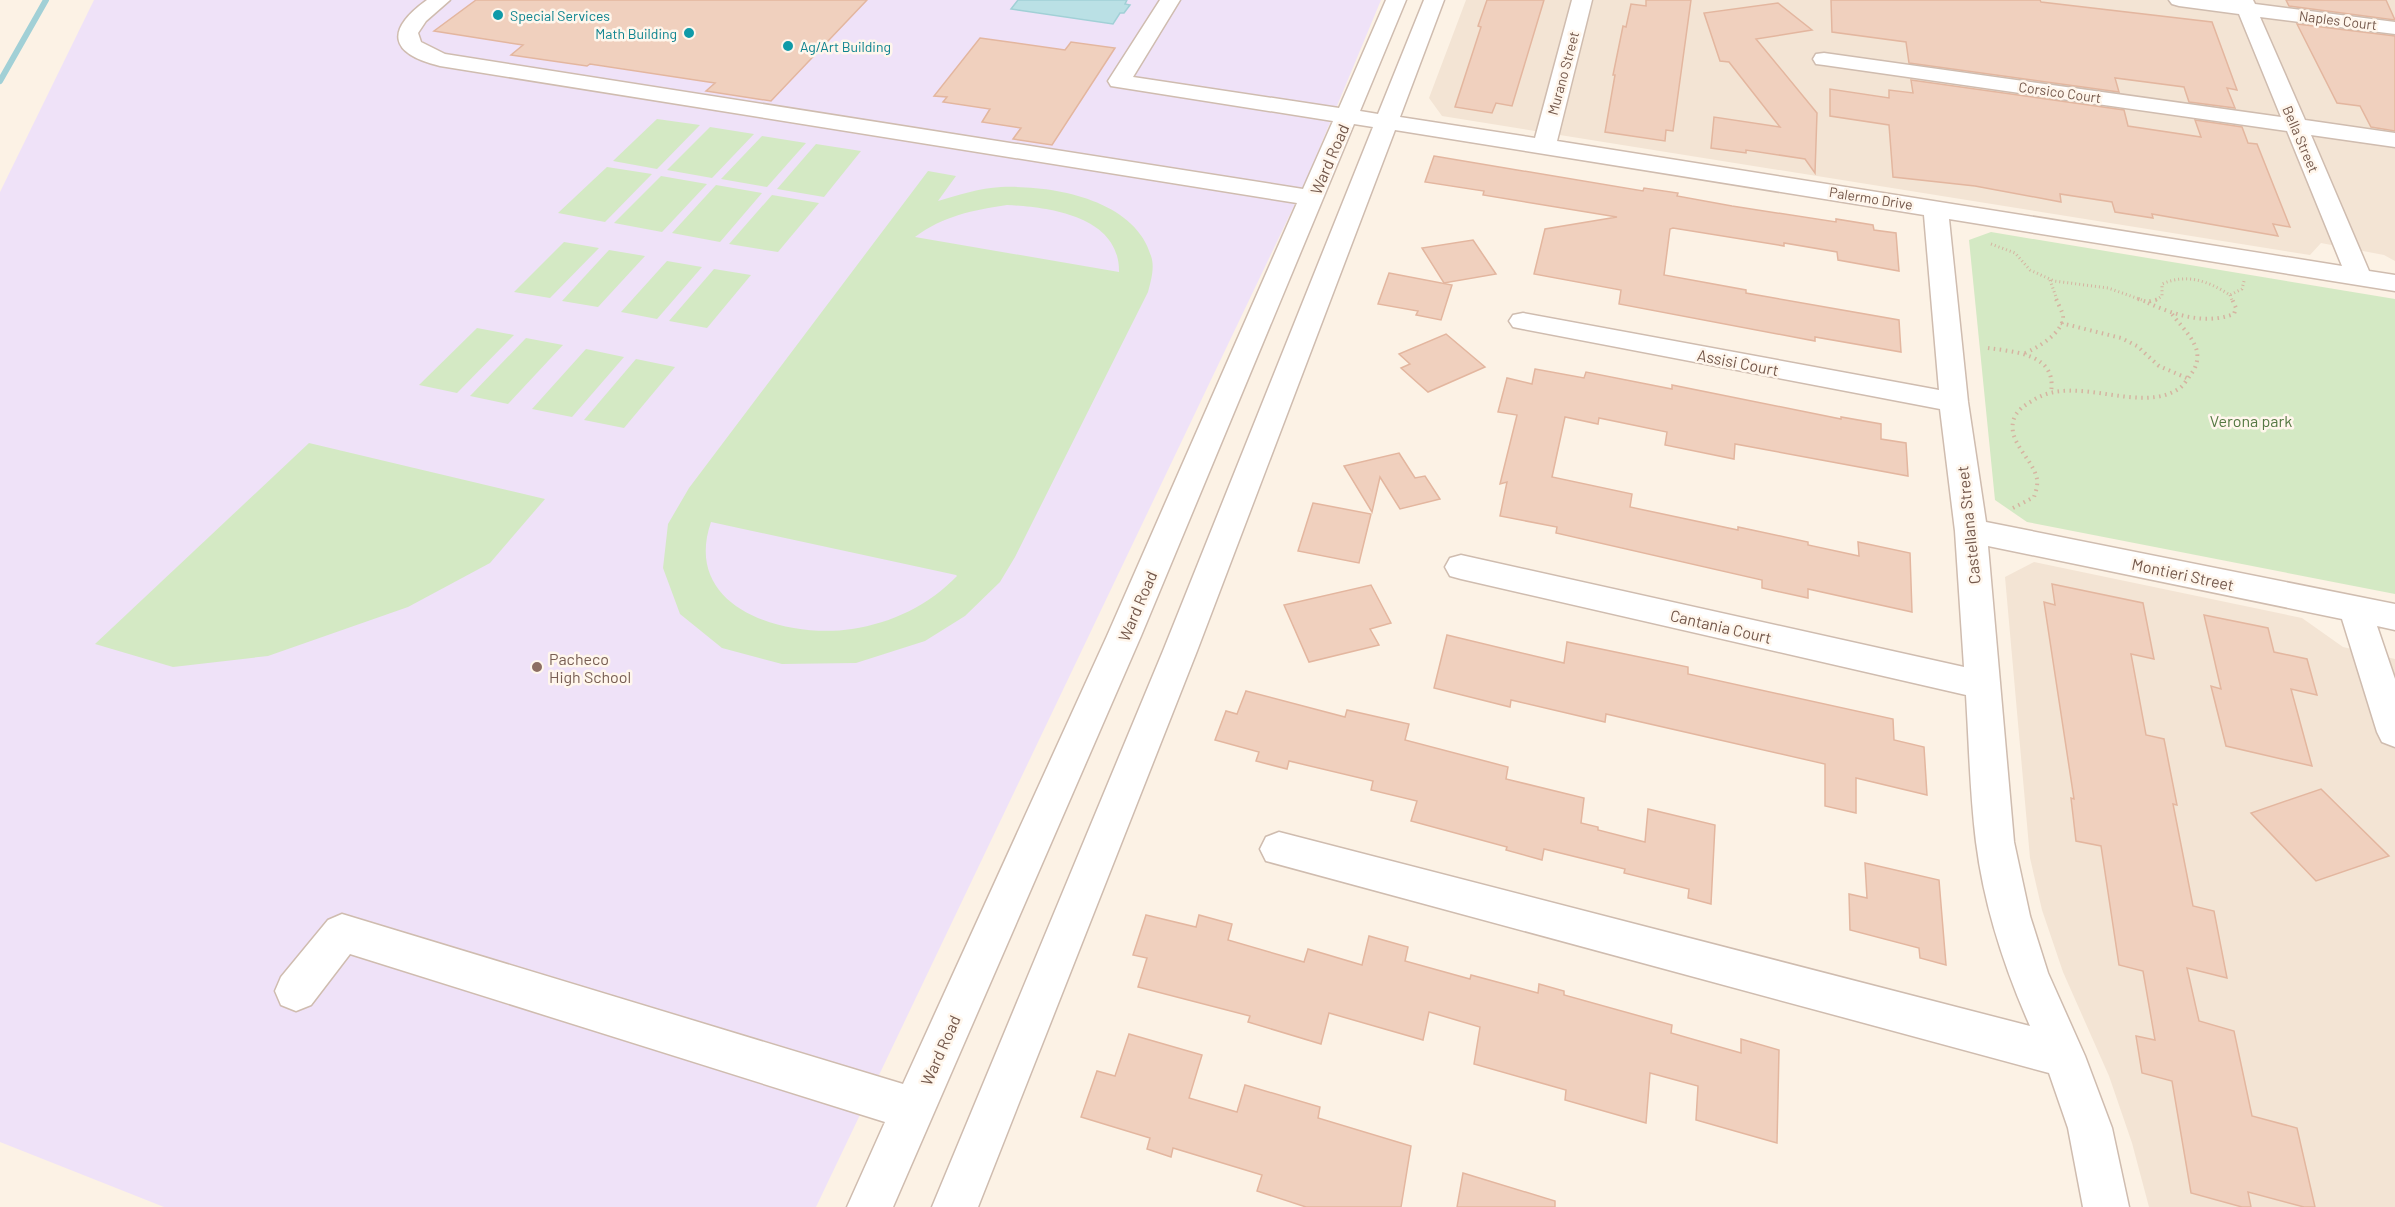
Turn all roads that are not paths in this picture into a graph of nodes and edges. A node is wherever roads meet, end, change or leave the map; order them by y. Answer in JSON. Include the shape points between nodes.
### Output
{"nodes":[{"id":1,"x":440,"y":0,"type":"edge"},
{"id":2,"x":1170,"y":0,"type":"edge"},
{"id":3,"x":1396,"y":0,"type":"edge"},
{"id":4,"x":1434,"y":0,"type":"edge"},
{"id":5,"x":1582,"y":0,"type":"edge"},
{"id":6,"x":2179,"y":0,"type":"edge"},
{"id":7,"x":2244,"y":4,"type":"edge"},
{"id":8,"x":2395,"y":28,"type":"edge"},
{"id":9,"x":1824,"y":59,"type":"dead end"},
{"id":10,"x":1347,"y":115,"type":"junction"},
{"id":11,"x":1387,"y":121,"type":"junction"},
{"id":12,"x":2295,"y":126,"type":"junction"},
{"id":13,"x":2395,"y":140,"type":"edge"},
{"id":14,"x":1544,"y":146,"type":"junction"},
{"id":15,"x":1312,"y":198,"type":"junction"},
{"id":16,"x":1936,"y":209,"type":"junction"},
{"id":17,"x":2359,"y":277,"type":"junction"},
{"id":18,"x":2395,"y":283,"type":"edge"},
{"id":19,"x":1523,"y":321,"type":"dead end"},
{"id":20,"x":1954,"y":402,"type":"junction"},
{"id":21,"x":1971,"y":531,"type":"junction"},
{"id":22,"x":1461,"y":567,"type":"dead end"},
{"id":23,"x":2355,"y":609,"type":"junction"},
{"id":24,"x":2395,"y":617,"type":"edge"},
{"id":25,"x":1982,"y":684,"type":"junction"},
{"id":26,"x":2395,"y":732,"type":"edge"},
{"id":27,"x":1279,"y":849,"type":"dead end"},
{"id":28,"x":296,"y":991,"type":"dead end"},
{"id":29,"x":2064,"y":1056,"type":"junction"},
{"id":30,"x":913,"y":1109,"type":"junction"},
{"id":31,"x":870,"y":1207,"type":"edge"},
{"id":32,"x":955,"y":1207,"type":"edge"},
{"id":33,"x":2106,"y":1207,"type":"edge"}],
"edges":[{"from":1,"to":15,"type":"street","via":[[410,24],[407,35],[411,45],[422,54],[440,60]]},
{"from":2,"to":10,"type":"street","name":"Palermo Drive","via":[[1119,81]]},
{"from":3,"to":10,"type":"street","name":"Ward Road"},
{"from":4,"to":11,"type":"street"},
{"from":5,"to":14,"type":"street","name":"Murano Street"},
{"from":6,"to":7,"type":"street","name":"Naples Court"},
{"from":7,"to":8,"type":"street","name":"Naples Court"},
{"from":7,"to":12,"type":"street","name":"Bella Street"},
{"from":9,"to":12,"type":"street","name":"Corsico Court"},
{"from":10,"to":11,"type":"street","name":"Palermo Drive"},
{"from":10,"to":15,"type":"street","name":"Ward Road"},
{"from":11,"to":14,"type":"street","name":"Palermo Drive"},
{"from":11,"to":32,"type":"street","via":[[1180,651]]},
{"from":12,"to":13,"type":"street","name":"Corsico Court"},
{"from":12,"to":17,"type":"street","name":"Bella Street"},
{"from":14,"to":16,"type":"street","name":"Palermo Drive"},
{"from":15,"to":30,"type":"street","name":"Ward Road","via":[[1124,636]]},
{"from":16,"to":17,"type":"street","name":"Palermo Drive"},
{"from":16,"to":20,"type":"street","name":"Castellana Street"},
{"from":17,"to":18,"type":"street","name":"Palermo Drive"},
{"from":19,"to":20,"type":"street","name":"Assisi Court"},
{"from":20,"to":21,"type":"street","name":"Castellana Street"},
{"from":21,"to":23,"type":"street","name":"Montieri Street"},
{"from":21,"to":25,"type":"street","name":"Castellana Street"},
{"from":22,"to":25,"type":"street","name":"Cantania Court"},
{"from":23,"to":24,"type":"street","name":"Montieri Street"},
{"from":23,"to":26,"type":"street"},
{"from":25,"to":29,"type":"street","name":"Castellana Street","via":[[1995,842],[2010,916],[2028,975]]},
{"from":27,"to":29,"type":"street"},
{"from":28,"to":30,"type":"street","via":[[342,933]]},
{"from":29,"to":33,"type":"street","name":"Castellana Street","via":[[2090,1128]]},
{"from":30,"to":31,"type":"street","name":"Ward Road"}]}
